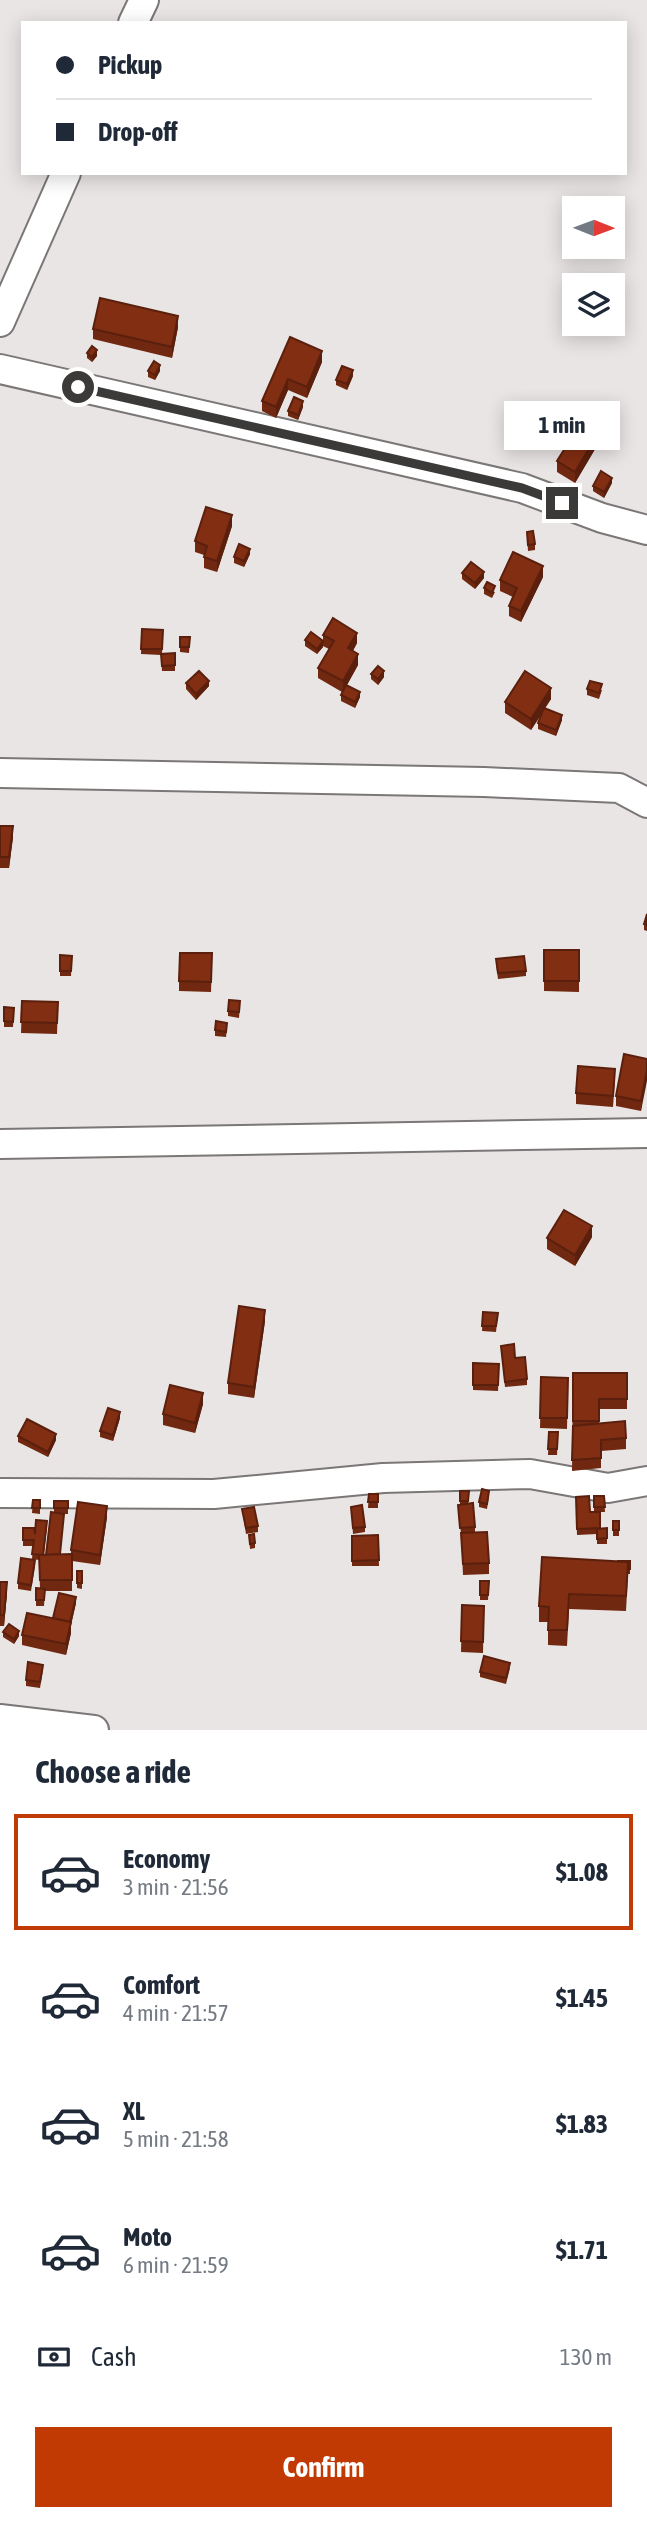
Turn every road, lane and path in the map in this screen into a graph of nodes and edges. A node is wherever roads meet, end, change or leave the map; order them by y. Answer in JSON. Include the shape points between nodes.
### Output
{"nodes":[{"id":1,"x":144,"y":0,"type":"edge"},
{"id":2,"x":135,"y":21,"type":"edge"},
{"id":3,"x":65,"y":175,"type":"edge"},
{"id":4,"x":0,"y":322,"type":"edge"},
{"id":5,"x":0,"y":369,"type":"edge"},
{"id":6,"x":647,"y":530,"type":"edge"},
{"id":7,"x":0,"y":773,"type":"edge"},
{"id":8,"x":647,"y":803,"type":"edge"},
{"id":9,"x":647,"y":1133,"type":"edge"},
{"id":10,"x":0,"y":1144,"type":"edge"},
{"id":11,"x":647,"y":1480,"type":"edge"},
{"id":12,"x":0,"y":1493,"type":"edge"},
{"id":13,"x":0,"y":1718,"type":"edge"},
{"id":14,"x":94,"y":1730,"type":"edge"}],
"edges":[{"from":1,"to":2,"type":"street"},
{"from":3,"to":4,"type":"street"},
{"from":5,"to":6,"type":"street","via":[[522,488]]},
{"from":7,"to":8,"type":"street","via":[[618,788]]},
{"from":9,"to":10,"type":"street"},
{"from":11,"to":12,"type":"street","via":[[608,1488],[516,1475],[383,1478],[214,1493]]},
{"from":13,"to":14,"type":"street"}]}
